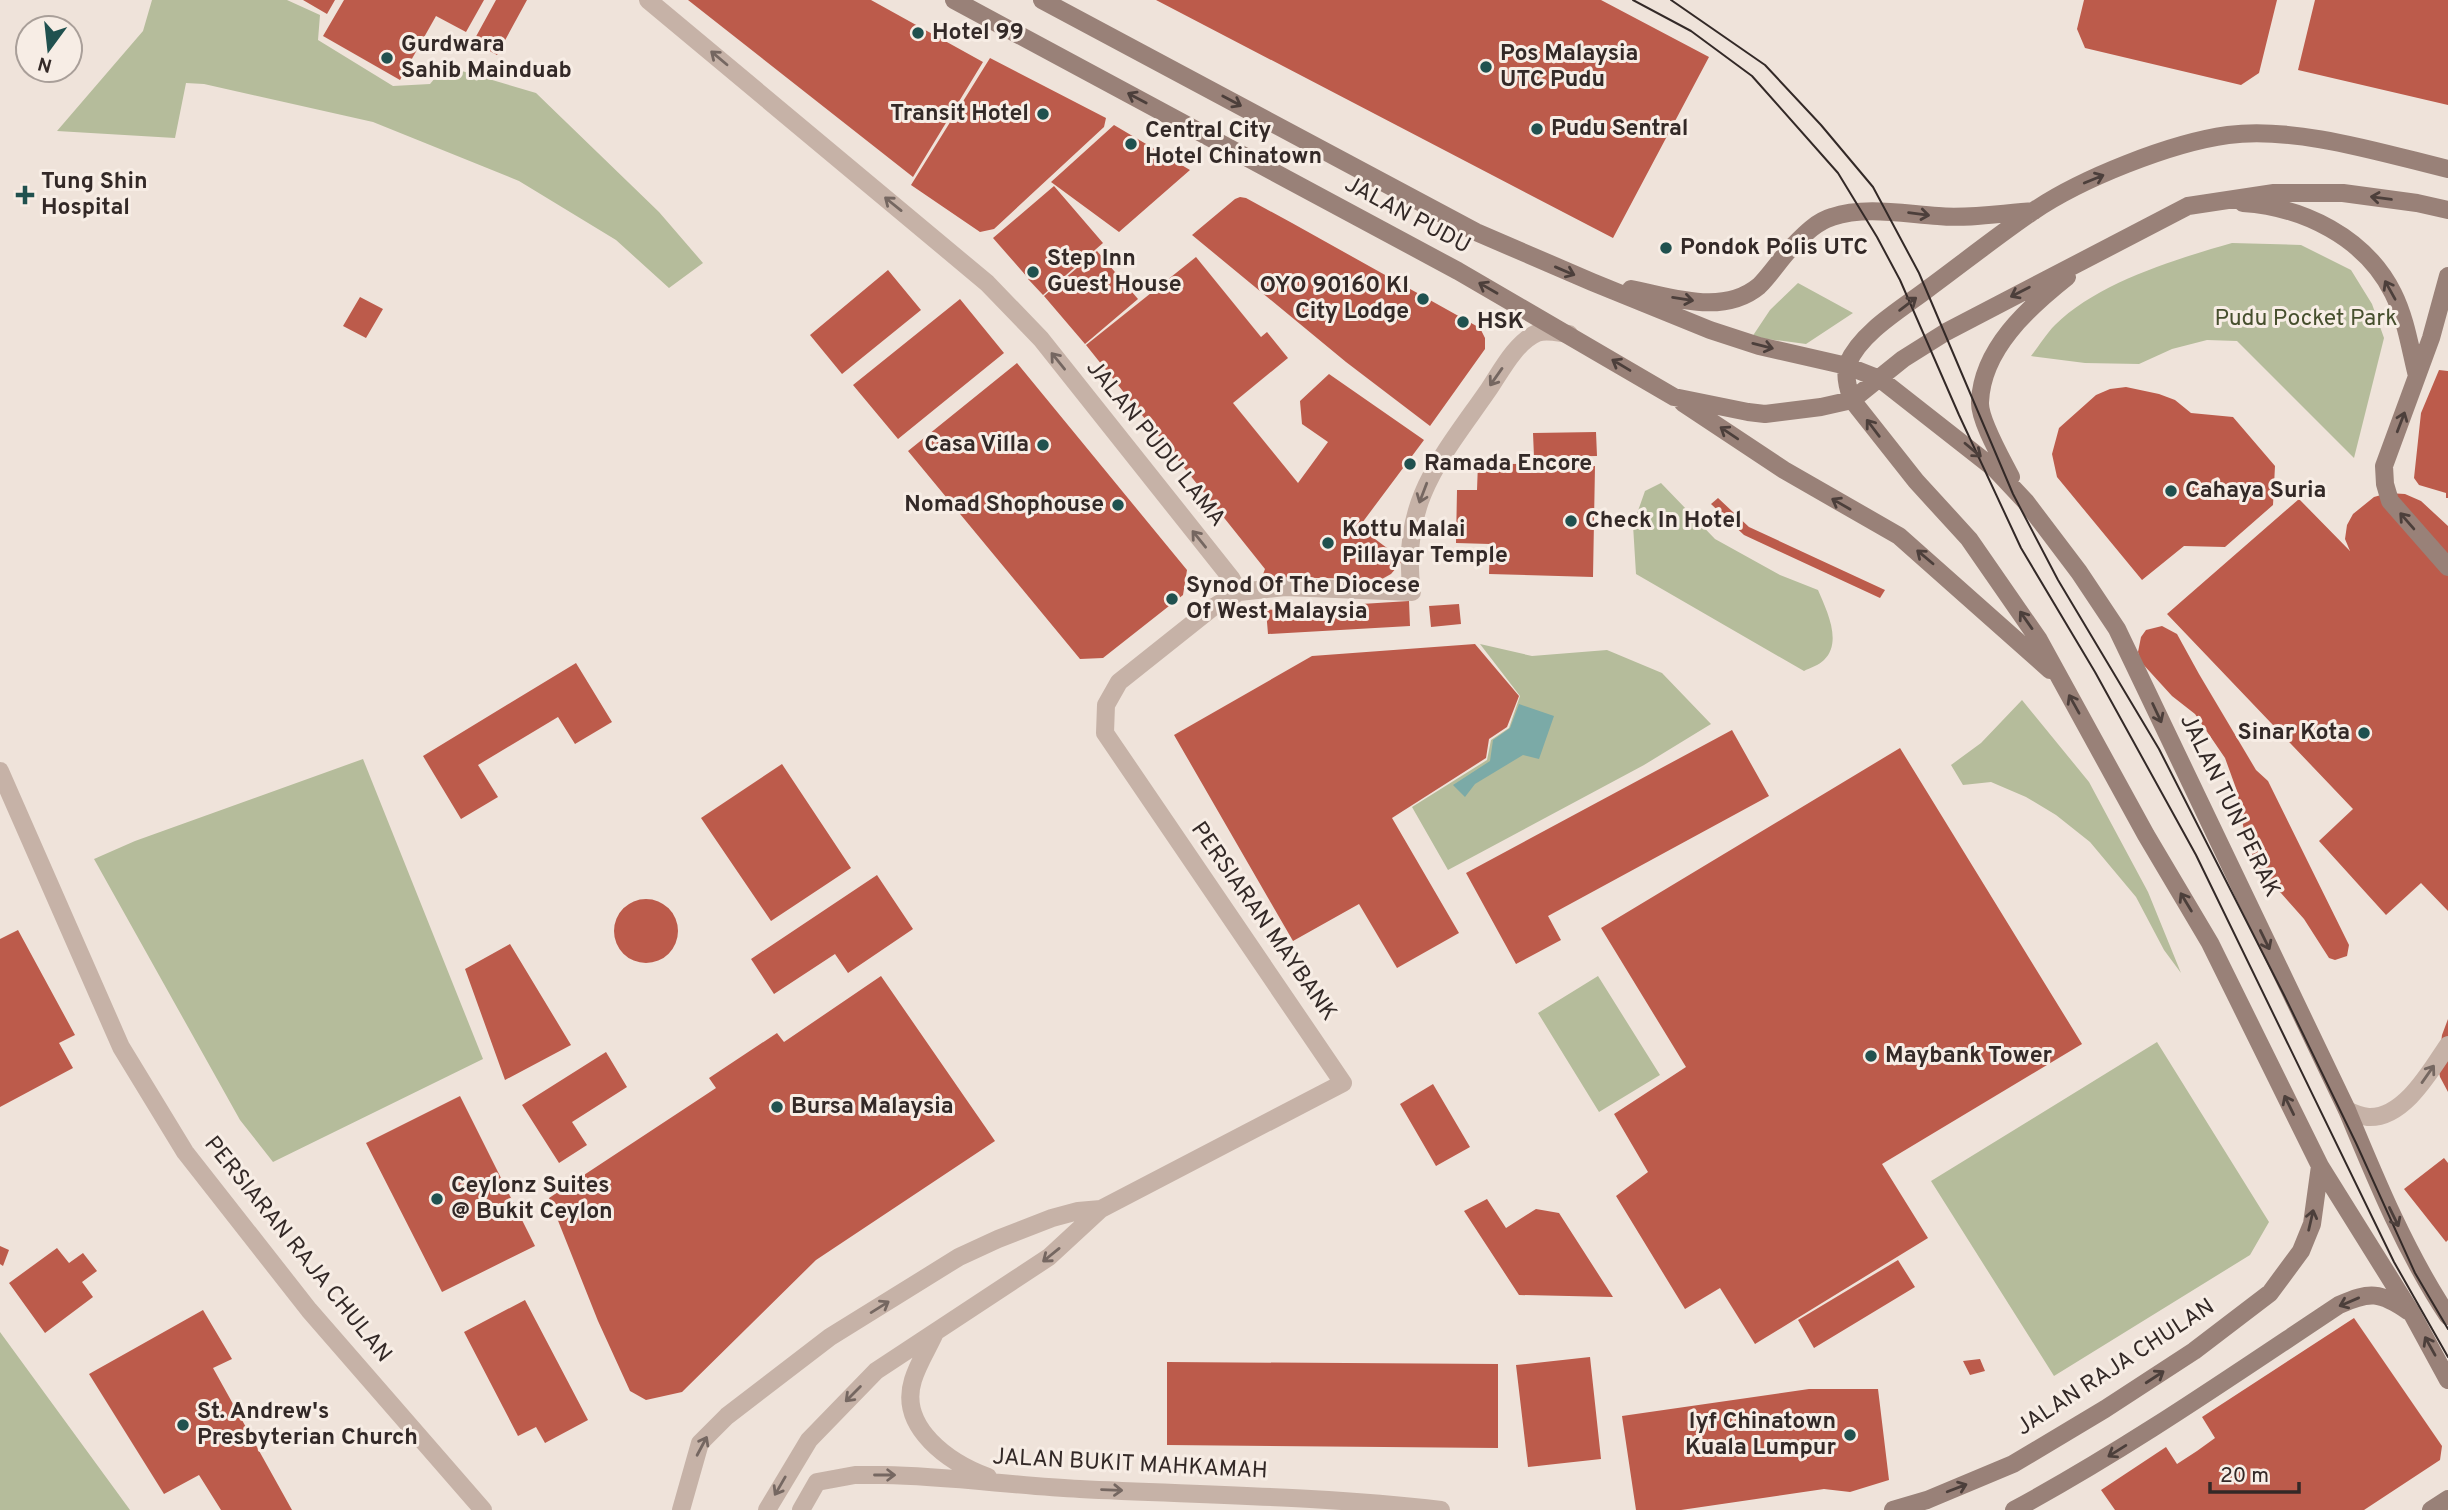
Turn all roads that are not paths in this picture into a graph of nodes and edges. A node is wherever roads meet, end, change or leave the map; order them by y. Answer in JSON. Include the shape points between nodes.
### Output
{"nodes":[{"id":1,"x":648,"y":0,"type":"edge"},
{"id":2,"x":954,"y":0,"type":"edge"},
{"id":3,"x":1042,"y":0,"type":"edge"},
{"id":4,"x":2448,"y":169,"type":"edge"},
{"id":5,"x":2211,"y":201,"type":"junction"},
{"id":6,"x":2448,"y":210,"type":"edge"},
{"id":7,"x":2034,"y":211,"type":"junction"},
{"id":8,"x":2103,"y":250,"type":"junction"},
{"id":9,"x":2448,"y":276,"type":"edge"},
{"id":10,"x":1592,"y":282,"type":"junction"},
{"id":11,"x":1569,"y":334,"type":"junction"},
{"id":12,"x":1847,"y":366,"type":"junction"},
{"id":13,"x":2417,"y":378,"type":"junction"},
{"id":14,"x":1880,"y":379,"type":"junction"},
{"id":15,"x":1674,"y":397,"type":"junction"},
{"id":16,"x":1852,"y":400,"type":"junction"},
{"id":17,"x":2026,"y":502,"type":"junction"},
{"id":18,"x":2448,"y":567,"type":"edge"},
{"id":19,"x":1240,"y":592,"type":"junction"},
{"id":20,"x":2060,"y":679,"type":"junction"},
{"id":21,"x":0,"y":771,"type":"edge"},
{"id":22,"x":7,"y":796,"type":"edge"},
{"id":23,"x":2448,"y":1045,"type":"edge"},
{"id":24,"x":2347,"y":1110,"type":"junction"},
{"id":25,"x":2320,"y":1166,"type":"junction"},
{"id":26,"x":1101,"y":1209,"type":"junction"},
{"id":27,"x":2411,"y":1312,"type":"junction"},
{"id":28,"x":2448,"y":1316,"type":"edge"},
{"id":29,"x":934,"y":1335,"type":"junction"},
{"id":30,"x":2448,"y":1380,"type":"edge"},
{"id":31,"x":1007,"y":1484,"type":"junction"},
{"id":32,"x":2448,"y":1499,"type":"edge"},
{"id":33,"x":483,"y":1510,"type":"edge"},
{"id":34,"x":681,"y":1510,"type":"edge"},
{"id":35,"x":767,"y":1510,"type":"edge"},
{"id":36,"x":801,"y":1510,"type":"edge"},
{"id":37,"x":1441,"y":1510,"type":"edge"},
{"id":38,"x":1893,"y":1510,"type":"edge"},
{"id":39,"x":2014,"y":1510,"type":"edge"},
{"id":40,"x":2431,"y":1510,"type":"edge"}],
"edges":[{"from":19,"to":1,"type":"street","name":"JALAN PUDU LAMA","one_way":true,"via":[[1041,339],[987,283]]},
{"from":11,"to":2,"type":"main road","name":"JALAN PUDU","one_way":true},
{"from":3,"to":10,"type":"main road","name":"JALAN PUDU","one_way":true,"via":[[1476,232]]},
{"from":7,"to":4,"type":"main road","one_way":true,"via":[[2083,183],[2176,147],[2229,135],[2279,134]]},
{"from":6,"to":5,"type":"main road","one_way":true,"via":[[2343,192],[2274,193]]},
{"from":5,"to":8,"type":"main road","via":[[2188,206]]},
{"from":13,"to":5,"type":"main road","one_way":true,"via":[[2392,292],[2365,255],[2312,219],[2251,204]]},
{"from":10,"to":7,"type":"main road","one_way":true,"via":[[1688,300],[1730,302],[1759,285],[1809,231],[1831,217]]},
{"from":12,"to":7,"type":"main road","one_way":true,"via":[[1881,325]]},
{"from":8,"to":14,"type":"main road","one_way":true,"via":[[1946,332]]},
{"from":8,"to":17,"type":"main road","via":[[2022,316],[2000,344],[1985,376],[1980,404]]},
{"from":9,"to":13,"type":"main road"},
{"from":10,"to":12,"type":"main road","name":"JALAN PUDU","one_way":true,"via":[[1734,338]]},
{"from":15,"to":11,"type":"main road","name":"JALAN PUDU","one_way":true},
{"from":11,"to":19,"type":"street","one_way":true,"via":[[1540,331],[1525,342],[1444,450],[1429,476],[1413,529],[1409,551],[1412,592],[1285,587]]},
{"from":12,"to":14,"type":"main road","name":"JALAN PUDU"},
{"from":12,"to":16,"type":"main road"},
{"from":18,"to":13,"type":"main road","one_way":true,"via":[[2390,501],[2385,484],[2384,466]]},
{"from":14,"to":16,"type":"main road"},
{"from":14,"to":17,"type":"main road","name":"JALAN TUN PERAK","one_way":true,"via":[[1988,463]]},
{"from":15,"to":16,"type":"main road","name":"JALAN PUDU","via":[[1765,414]]},
{"from":20,"to":15,"type":"main road","one_way":true,"via":[[1899,536],[1784,470]]},
{"from":20,"to":16,"type":"main road","one_way":true,"via":[[2039,640],[1969,539]]},
{"from":17,"to":24,"type":"main road","name":"JALAN TUN PERAK","one_way":true,"via":[[2117,629]]},
{"from":19,"to":26,"type":"street","name":"PERSIARAN MAYBANK","via":[[1212,608],[1119,682],[1106,705],[1105,733],[1343,1083]]},
{"from":25,"to":20,"type":"main road","one_way":true,"via":[[2210,943]]},
{"from":21,"to":22,"type":"street","name":"PERSIARAN RAJA CHULAN"},
{"from":22,"to":33,"type":"street","name":"PERSIARAN RAJA CHULAN","via":[[121,1047],[185,1152],[309,1310]]},
{"from":24,"to":23,"type":"street","one_way":true,"via":[[2380,1116],[2407,1101]]},
{"from":24,"to":28,"type":"main road","name":"JALAN TUN PERAK","one_way":true,"via":[[2372,1173]]},
{"from":25,"to":27,"type":"main road"},
{"from":38,"to":25,"type":"main road","name":"JALAN RAJA CHULAN","one_way":true,"via":[[2013,1464],[2194,1351],[2270,1293],[2305,1242]]},
{"from":26,"to":29,"type":"street","name":"PERSIARAN MAYBANK","one_way":true,"via":[[1049,1257]]},
{"from":34,"to":26,"type":"street","name":"PERSIARAN MAYBANK","one_way":true,"via":[[701,1443],[727,1416],[830,1337],[959,1257],[1052,1219]]},
{"from":30,"to":27,"type":"main road","one_way":true},
{"from":27,"to":39,"type":"main road","one_way":true,"via":[[2378,1295],[2339,1305],[2144,1434]]},
{"from":29,"to":31,"type":"street","via":[[912,1381],[911,1404],[918,1425],[953,1462]]},
{"from":29,"to":35,"type":"street","name":"PERSIARAN MAYBANK","one_way":true,"via":[[876,1371],[832,1414],[794,1462]]},
{"from":36,"to":31,"type":"street","name":"JALAN BUKIT MAHKAMAH","one_way":true,"via":[[817,1482],[855,1475]]},
{"from":31,"to":37,"type":"street","name":"JALAN BUKIT MAHKAMAH","one_way":true,"via":[[1378,1502]]},
{"from":32,"to":40,"type":"main road"}]}
